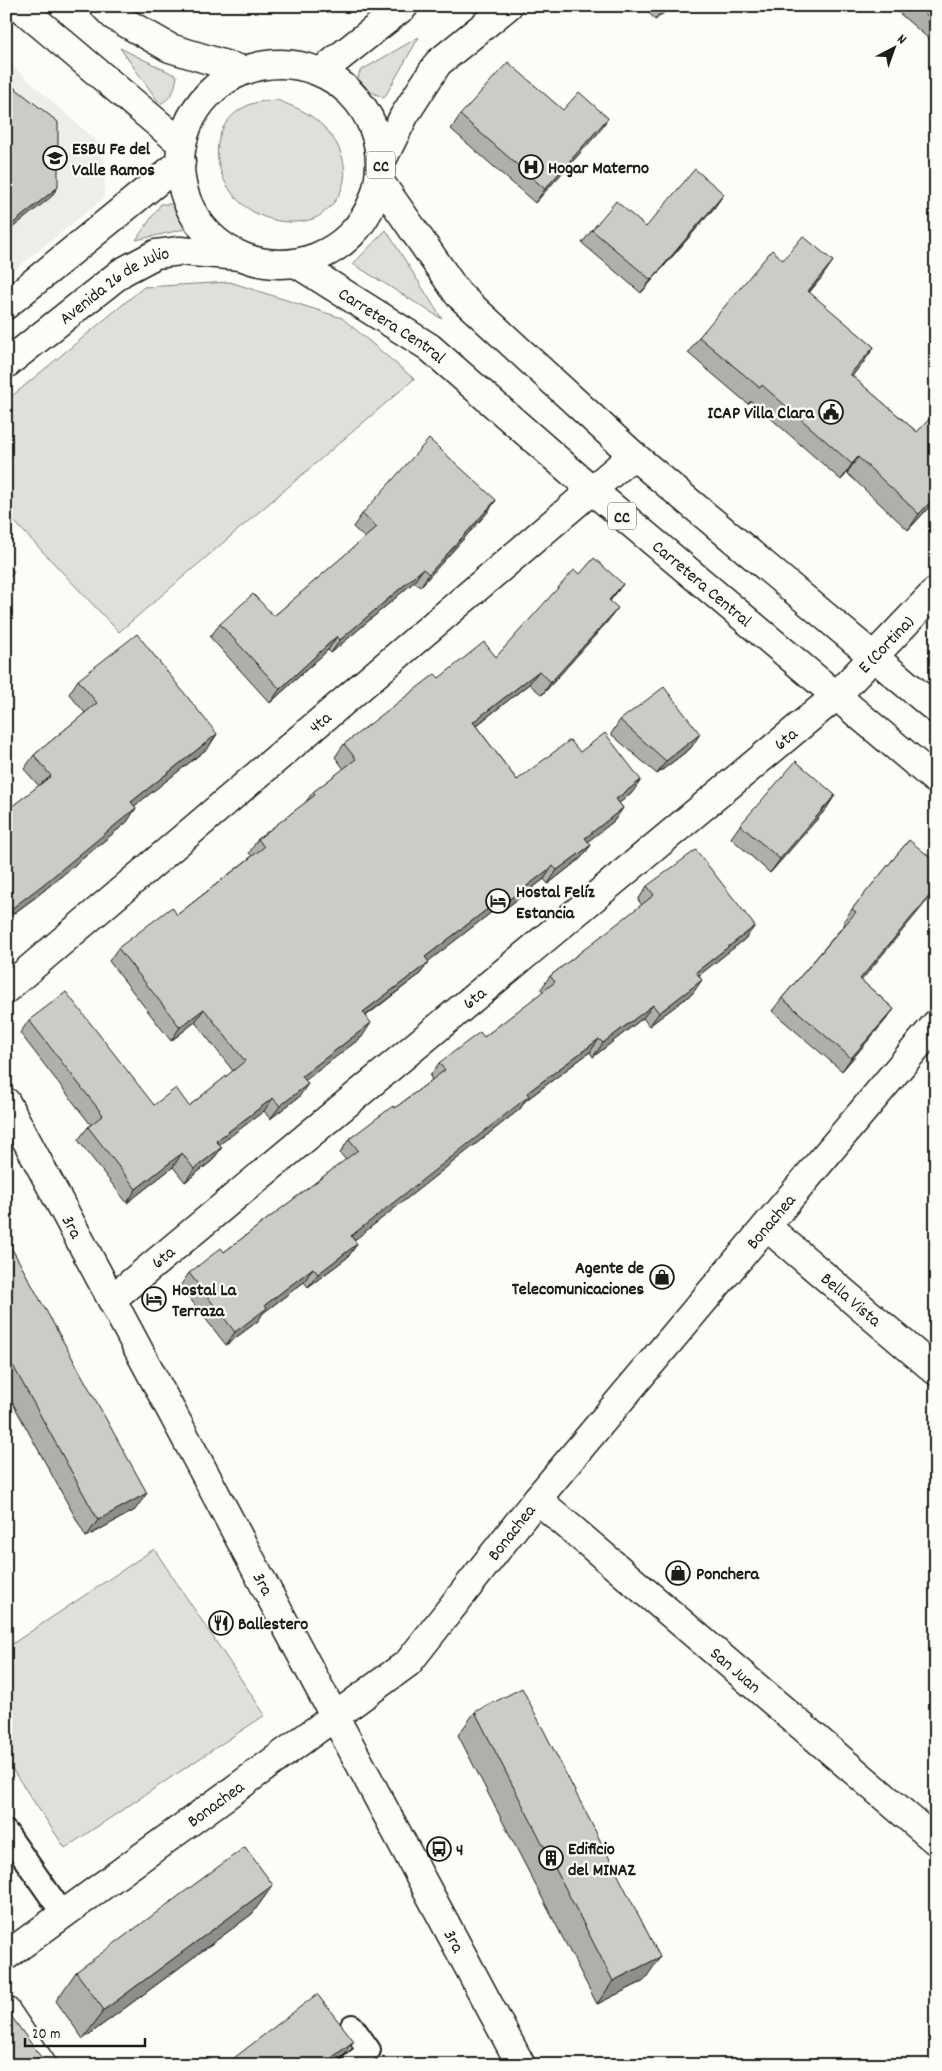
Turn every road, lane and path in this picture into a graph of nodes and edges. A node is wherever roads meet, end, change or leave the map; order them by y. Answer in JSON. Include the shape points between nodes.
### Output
{"nodes":[{"id":1,"x":19,"y":6,"type":"edge"},
{"id":2,"x":104,"y":6,"type":"edge"},
{"id":3,"x":404,"y":6,"type":"edge"},
{"id":4,"x":508,"y":6,"type":"edge"},
{"id":5,"x":239,"y":69,"type":"junction"},
{"id":6,"x":322,"y":71,"type":"junction"},
{"id":7,"x":182,"y":153,"type":"junction"},
{"id":8,"x":380,"y":172,"type":"junction"},
{"id":9,"x":240,"y":256,"type":"junction"},
{"id":10,"x":299,"y":266,"type":"junction"},
{"id":11,"x":6,"y":304,"type":"edge"},
{"id":12,"x":6,"y":364,"type":"edge"},
{"id":13,"x":633,"y":455,"type":"junction"},
{"id":14,"x":592,"y":490,"type":"junction"},
{"id":15,"x":936,"y":592,"type":"edge"},
{"id":16,"x":874,"y":657,"type":"junction"},
{"id":17,"x":836,"y":696,"type":"junction"},
{"id":18,"x":936,"y":709,"type":"edge"},
{"id":19,"x":936,"y":780,"type":"edge"},
{"id":20,"x":6,"y":989,"type":"edge"},
{"id":21,"x":936,"y":1024,"type":"edge"},
{"id":22,"x":6,"y":1102,"type":"edge"},
{"id":23,"x":767,"y":1227,"type":"junction"},
{"id":24,"x":112,"y":1299,"type":"junction"},
{"id":25,"x":936,"y":1371,"type":"edge"},
{"id":26,"x":537,"y":1499,"type":"junction"},
{"id":27,"x":334,"y":1716,"type":"junction"},
{"id":28,"x":6,"y":1832,"type":"edge"},
{"id":29,"x":936,"y":1841,"type":"edge"},
{"id":30,"x":63,"y":1914,"type":"junction"},
{"id":31,"x":6,"y":1956,"type":"edge"},
{"id":32,"x":6,"y":2011,"type":"edge"},
{"id":33,"x":352,"y":2026,"type":"dead end"},
{"id":34,"x":42,"y":2065,"type":"edge"},
{"id":35,"x":352,"y":2065,"type":"edge"},
{"id":36,"x":521,"y":2065,"type":"edge"}],
"edges":[{"from":1,"to":7,"type":"street"},
{"from":2,"to":5,"type":"street","via":[[114,16],[170,48]]},
{"from":3,"to":6,"type":"street"},
{"from":4,"to":8,"type":"street","via":[[438,63],[404,116]]},
{"from":5,"to":6,"type":"street","number":"CC","via":[[268,62]]},
{"from":5,"to":7,"type":"street","number":"CC","via":[[217,84],[201,101],[189,122]]},
{"from":6,"to":8,"type":"street","number":"CC","via":[[364,109],[376,134]]},
{"from":7,"to":9,"type":"street","number":"CC","via":[[184,191],[196,218],[216,240]]},
{"from":7,"to":11,"type":"street"},
{"from":8,"to":10,"type":"street","number":"CC","via":[[372,209],[356,233],[333,251]]},
{"from":8,"to":13,"type":"street","number":"CC","via":[[458,294]]},
{"from":9,"to":10,"type":"street","number":"CC","via":[[262,264]]},
{"from":9,"to":12,"type":"street","name":"Avenida 26 de Julio","via":[[180,251],[156,254],[122,272]]},
{"from":10,"to":14,"type":"street","name":"Carretera Central","number":"CC","via":[[429,346]]},
{"from":13,"to":14,"type":"street","name":"4ta"},
{"from":13,"to":16,"type":"street","number":"CC"},
{"from":14,"to":17,"type":"street","name":"Carretera Central","number":"CC"},
{"from":14,"to":20,"type":"street","name":"4ta"},
{"from":15,"to":16,"type":"street","name":"E (Cortina)"},
{"from":16,"to":17,"type":"street","name":"E (Cortina)"},
{"from":16,"to":18,"type":"street","number":"CC"},
{"from":17,"to":19,"type":"street","name":"Carretera Central","number":"CC"},
{"from":17,"to":24,"type":"street","name":"6ta"},
{"from":21,"to":23,"type":"street","name":"Bonachea"},
{"from":22,"to":24,"type":"street","name":"3ra"},
{"from":23,"to":25,"type":"street","name":"Bella Vista"},
{"from":23,"to":26,"type":"street","name":"Bonachea"},
{"from":24,"to":27,"type":"street","name":"3ra"},
{"from":26,"to":27,"type":"street","name":"Bonachea","via":[[408,1663]]},
{"from":26,"to":29,"type":"street","name":"San Juan"},
{"from":27,"to":30,"type":"street","name":"Bonachea"},
{"from":27,"to":36,"type":"street","name":"3ra"},
{"from":28,"to":30,"type":"lane"},
{"from":30,"to":31,"type":"street","name":"Bonachea"},
{"from":32,"to":34,"type":"street"},
{"from":33,"to":35,"type":"lane","via":[[369,2050]]}]}
